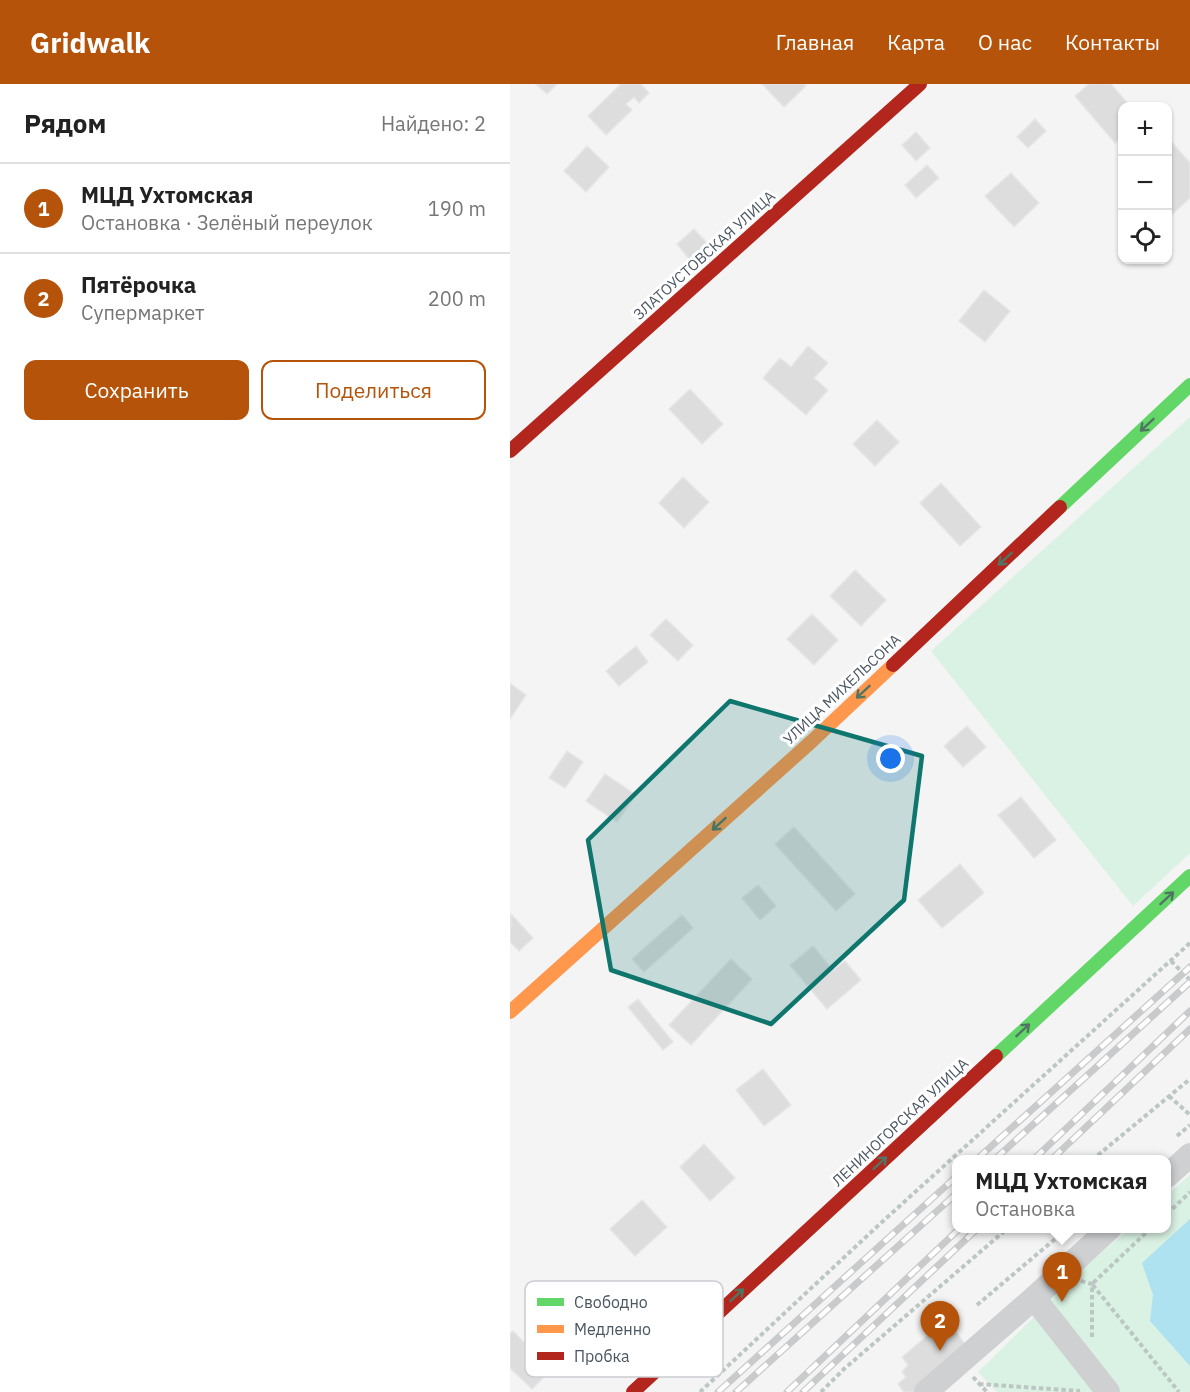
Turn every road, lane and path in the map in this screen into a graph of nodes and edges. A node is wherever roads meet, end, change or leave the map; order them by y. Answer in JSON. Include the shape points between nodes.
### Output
{"nodes":[{"id":1,"x":920,"y":84,"type":"edge"},
{"id":2,"x":1190,"y":385,"type":"edge"},
{"id":3,"x":510,"y":451,"type":"edge"},
{"id":4,"x":1190,"y":876,"type":"edge"},
{"id":5,"x":1190,"y":943,"type":"edge"},
{"id":6,"x":1171,"y":961,"type":"junction"},
{"id":7,"x":1190,"y":980,"type":"edge"},
{"id":8,"x":510,"y":1012,"type":"edge"},
{"id":9,"x":1190,"y":1079,"type":"edge"},
{"id":10,"x":1169,"y":1096,"type":"junction"},
{"id":11,"x":1190,"y":1115,"type":"edge"},
{"id":12,"x":956,"y":1155,"type":"edge"},
{"id":13,"x":1098,"y":1155,"type":"edge"},
{"id":14,"x":1190,"y":1155,"type":"edge"},
{"id":15,"x":952,"y":1159,"type":"edge"},
{"id":16,"x":1171,"y":1172,"type":"edge"},
{"id":17,"x":1190,"y":1192,"type":"edge"},
{"id":18,"x":1171,"y":1210,"type":"edge"},
{"id":19,"x":1002,"y":1233,"type":"edge"},
{"id":20,"x":1062,"y":1233,"type":"edge"},
{"id":21,"x":1105,"y":1233,"type":"edge"},
{"id":22,"x":1146,"y":1233,"type":"edge"},
{"id":23,"x":1092,"y":1284,"type":"junction"},
{"id":24,"x":1034,"y":1298,"type":"junction"},
{"id":25,"x":977,"y":1305,"type":"dead end"},
{"id":26,"x":723,"y":1309,"type":"edge"},
{"id":27,"x":1092,"y":1341,"type":"dead end"},
{"id":28,"x":966,"y":1370,"type":"dead end"},
{"id":29,"x":723,"y":1371,"type":"edge"},
{"id":30,"x":649,"y":1377,"type":"edge"},
{"id":31,"x":716,"y":1377,"type":"edge"},
{"id":32,"x":979,"y":1384,"type":"junction"},
{"id":33,"x":633,"y":1392,"type":"edge"},
{"id":34,"x":700,"y":1392,"type":"edge"},
{"id":35,"x":821,"y":1392,"type":"edge"},
{"id":36,"x":926,"y":1392,"type":"edge"},
{"id":37,"x":987,"y":1392,"type":"edge"},
{"id":38,"x":1089,"y":1392,"type":"edge"},
{"id":39,"x":1108,"y":1392,"type":"edge"},
{"id":40,"x":1179,"y":1392,"type":"edge"}],
"edges":[{"from":1,"to":3,"type":"street","name":"ЗЛАТОУСТОВСКАЯ УЛИЦА"},
{"from":2,"to":8,"type":"street","name":"УЛИЦА МИХЕЛЬСОНА","one_way":true,"via":[[812,741]]},
{"from":26,"to":4,"type":"street","name":"ЛЕНИНОГОРСКАЯ УЛИЦА","one_way":true},
{"from":5,"to":6,"type":"path"},
{"from":6,"to":7,"type":"path"},
{"from":6,"to":12,"type":"path"},
{"from":9,"to":10,"type":"path"},
{"from":10,"to":11,"type":"path"},
{"from":10,"to":13,"type":"path"},
{"from":14,"to":16,"type":"street"},
{"from":15,"to":29,"type":"path"},
{"from":17,"to":18,"type":"path"},
{"from":19,"to":35,"type":"path"},
{"from":20,"to":25,"type":"path"},
{"from":21,"to":24,"type":"street"},
{"from":22,"to":23,"type":"path"},
{"from":23,"to":27,"type":"path"},
{"from":23,"to":40,"type":"path"},
{"from":24,"to":36,"type":"street"},
{"from":24,"to":39,"type":"street"},
{"from":28,"to":32,"type":"path"},
{"from":33,"to":30,"type":"street","name":"ЛЕНИНОГОРСКАЯ УЛИЦА","one_way":true},
{"from":31,"to":34,"type":"path"},
{"from":32,"to":37,"type":"path"},
{"from":32,"to":38,"type":"path"}]}
